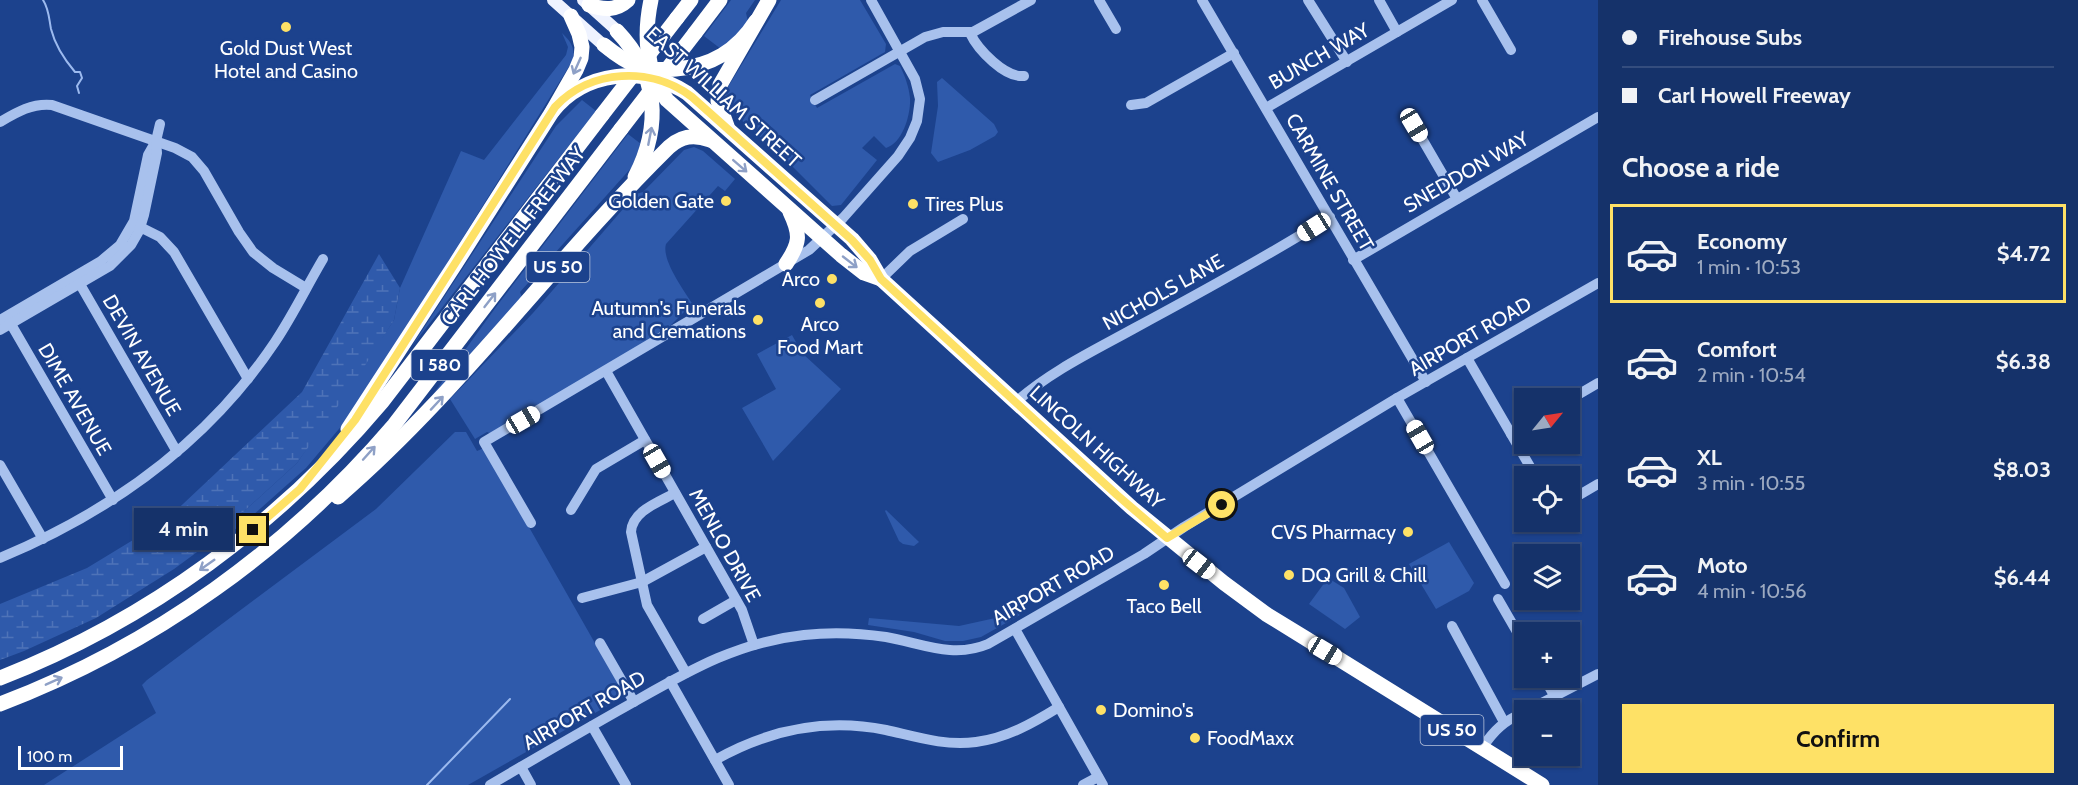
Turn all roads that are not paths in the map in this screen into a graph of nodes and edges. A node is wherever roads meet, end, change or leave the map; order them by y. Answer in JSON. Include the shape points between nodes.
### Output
{"nodes":[{"id":1,"x":552,"y":0,"type":"edge"},
{"id":2,"x":628,"y":0,"type":"edge"},
{"id":3,"x":651,"y":0,"type":"edge"},
{"id":4,"x":691,"y":0,"type":"edge"},
{"id":5,"x":720,"y":0,"type":"edge"},
{"id":6,"x":769,"y":0,"type":"edge"},
{"id":7,"x":871,"y":0,"type":"edge"},
{"id":8,"x":1031,"y":0,"type":"edge"},
{"id":9,"x":1099,"y":0,"type":"edge"},
{"id":10,"x":1202,"y":0,"type":"edge"},
{"id":11,"x":1308,"y":0,"type":"edge"},
{"id":12,"x":1379,"y":0,"type":"edge"},
{"id":13,"x":1452,"y":0,"type":"edge"},
{"id":14,"x":1482,"y":0,"type":"edge"},
{"id":15,"x":586,"y":3,"type":"edge"},
{"id":16,"x":571,"y":16,"type":"junction"},
{"id":17,"x":756,"y":21,"type":"junction"},
{"id":18,"x":1116,"y":29,"type":"dead end"},
{"id":19,"x":618,"y":31,"type":"joint"},
{"id":20,"x":1397,"y":32,"type":"junction"},
{"id":21,"x":970,"y":33,"type":"junction"},
{"id":22,"x":604,"y":45,"type":"joint"},
{"id":23,"x":1511,"y":50,"type":"dead end"},
{"id":24,"x":901,"y":51,"type":"junction"},
{"id":25,"x":1234,"y":53,"type":"junction"},
{"id":26,"x":1347,"y":62,"type":"junction"},
{"id":27,"x":649,"y":73,"type":"junction"},
{"id":28,"x":1024,"y":76,"type":"dead end"},
{"id":29,"x":815,"y":100,"type":"dead end"},
{"id":30,"x":1131,"y":105,"type":"dead end"},
{"id":31,"x":1266,"y":108,"type":"junction"},
{"id":32,"x":552,"y":111,"type":"junction"},
{"id":33,"x":1598,"y":117,"type":"edge"},
{"id":34,"x":0,"y":122,"type":"edge"},
{"id":35,"x":160,"y":124,"type":"dead end"},
{"id":36,"x":1414,"y":125,"type":"dead end"},
{"id":37,"x":728,"y":129,"type":"junction"},
{"id":38,"x":710,"y":140,"type":"junction"},
{"id":39,"x":156,"y":141,"type":"junction"},
{"id":40,"x":628,"y":190,"type":"junction"},
{"id":41,"x":770,"y":193,"type":"junction"},
{"id":42,"x":1456,"y":199,"type":"junction"},
{"id":43,"x":789,"y":210,"type":"junction"},
{"id":44,"x":1330,"y":217,"type":"junction"},
{"id":45,"x":963,"y":219,"type":"dead end"},
{"id":46,"x":836,"y":225,"type":"junction"},
{"id":47,"x":137,"y":226,"type":"junction"},
{"id":48,"x":822,"y":239,"type":"junction"},
{"id":49,"x":323,"y":259,"type":"dead end"},
{"id":50,"x":1353,"y":260,"type":"junction"},
{"id":51,"x":786,"y":264,"type":"junction"},
{"id":52,"x":881,"y":279,"type":"junction"},
{"id":53,"x":77,"y":280,"type":"junction"},
{"id":54,"x":1598,"y":283,"type":"edge"},
{"id":55,"x":306,"y":288,"type":"junction"},
{"id":56,"x":6,"y":320,"type":"edge"},
{"id":57,"x":0,"y":330,"type":"edge"},
{"id":58,"x":1467,"y":358,"type":"junction"},
{"id":59,"x":606,"y":371,"type":"junction"},
{"id":60,"x":248,"y":379,"type":"junction"},
{"id":61,"x":1426,"y":382,"type":"junction"},
{"id":62,"x":1598,"y":383,"type":"edge"},
{"id":63,"x":1580,"y":394,"type":"edge"},
{"id":64,"x":1397,"y":398,"type":"junction"},
{"id":65,"x":1016,"y":402,"type":"junction"},
{"id":66,"x":1514,"y":432,"type":"edge"},
{"id":67,"x":1511,"y":434,"type":"junction"},
{"id":68,"x":645,"y":440,"type":"junction"},
{"id":69,"x":177,"y":452,"type":"junction"},
{"id":70,"x":0,"y":465,"type":"edge"},
{"id":71,"x":1530,"y":466,"type":"edge"},
{"id":72,"x":1598,"y":484,"type":"edge"},
{"id":73,"x":300,"y":489,"type":"junction"},
{"id":74,"x":675,"y":493,"type":"junction"},
{"id":75,"x":1580,"y":495,"type":"edge"},
{"id":76,"x":113,"y":500,"type":"junction"},
{"id":77,"x":571,"y":510,"type":"dead end"},
{"id":78,"x":531,"y":523,"type":"dead end"},
{"id":79,"x":1167,"y":538,"type":"junction"},
{"id":80,"x":43,"y":539,"type":"junction"},
{"id":81,"x":706,"y":547,"type":"junction"},
{"id":82,"x":0,"y":558,"type":"edge"},
{"id":83,"x":233,"y":577,"type":"junction"},
{"id":84,"x":642,"y":582,"type":"junction"},
{"id":85,"x":1505,"y":584,"type":"dead end"},
{"id":86,"x":582,"y":598,"type":"dead end"},
{"id":87,"x":1498,"y":599,"type":"dead end"},
{"id":88,"x":736,"y":600,"type":"junction"},
{"id":89,"x":703,"y":618,"type":"dead end"},
{"id":90,"x":1452,"y":626,"type":"dead end"},
{"id":91,"x":1514,"y":627,"type":"edge"},
{"id":92,"x":1015,"y":629,"type":"junction"},
{"id":93,"x":600,"y":643,"type":"dead end"},
{"id":94,"x":754,"y":645,"type":"junction"},
{"id":95,"x":686,"y":673,"type":"junction"},
{"id":96,"x":1598,"y":674,"type":"edge"},
{"id":97,"x":0,"y":678,"type":"edge"},
{"id":98,"x":670,"y":681,"type":"junction"},
{"id":99,"x":1550,"y":688,"type":"edge"},
{"id":100,"x":1555,"y":698,"type":"junction"},
{"id":101,"x":1551,"y":700,"type":"edge"},
{"id":102,"x":634,"y":702,"type":"junction"},
{"id":103,"x":0,"y":704,"type":"edge"},
{"id":104,"x":1059,"y":708,"type":"junction"},
{"id":105,"x":1514,"y":717,"type":"edge"},
{"id":106,"x":1504,"y":722,"type":"junction"},
{"id":107,"x":592,"y":726,"type":"junction"},
{"id":108,"x":1482,"y":748,"type":"junction"},
{"id":109,"x":715,"y":760,"type":"junction"},
{"id":110,"x":521,"y":767,"type":"junction"},
{"id":111,"x":1101,"y":781,"type":"edge"},
{"id":112,"x":490,"y":785,"type":"edge"},
{"id":113,"x":531,"y":785,"type":"edge"},
{"id":114,"x":626,"y":785,"type":"edge"},
{"id":115,"x":729,"y":785,"type":"edge"},
{"id":116,"x":1083,"y":785,"type":"edge"},
{"id":117,"x":1542,"y":785,"type":"edge"}],
"edges":[{"from":1,"to":16,"type":"main road"},
{"from":2,"to":15,"type":"highway","via":[[604,9]]},
{"from":3,"to":27,"type":"highway","via":[[647,36]]},
{"from":4,"to":73,"type":"highway","name":"CARL HOWELL FREEWAY","number":"I 580","bridge":true,"via":[[382,402]]},
{"from":83,"to":5,"type":"highway","name":"CARL HOWELL FREEWAY","number":"I 580","one_way":true,"bridge":true,"via":[[324,499],[382,438]]},
{"from":6,"to":17,"type":"highway"},
{"from":7,"to":24,"type":"street"},
{"from":8,"to":21,"type":"street"},
{"from":9,"to":18,"type":"street"},
{"from":10,"to":25,"type":"street","name":"CARMINE STREET"},
{"from":11,"to":26,"type":"street"},
{"from":12,"to":20,"type":"street"},
{"from":13,"to":20,"type":"street","name":"BUNCH WAY"},
{"from":14,"to":23,"type":"street"},
{"from":15,"to":19,"type":"main road","name":"EAST WILLIAM STREET"},
{"from":16,"to":22,"type":"main road"},
{"from":16,"to":32,"type":"highway","one_way":true,"via":[[582,53]]},
{"from":17,"to":27,"type":"highway","via":[[744,39],[716,59]]},
{"from":17,"to":37,"type":"highway","via":[[719,89],[719,105]]},
{"from":19,"to":27,"type":"highway","name":"EAST WILLIAM STREET"},
{"from":20,"to":26,"type":"street","name":"BUNCH WAY"},
{"from":21,"to":24,"type":"street","via":[[930,35]]},
{"from":21,"to":28,"type":"street","via":[[981,49],[1006,71]]},
{"from":22,"to":27,"type":"highway"},
{"from":24,"to":29,"type":"street"},
{"from":24,"to":46,"type":"street","via":[[919,92],[915,127],[900,153]]},
{"from":25,"to":30,"type":"street","via":[[1149,101]]},
{"from":25,"to":31,"type":"street","name":"CARMINE STREET"},
{"from":26,"to":31,"type":"street","name":"BUNCH WAY"},
{"from":27,"to":32,"type":"highway","number":"US 50","via":[[590,83]]},
{"from":27,"to":37,"type":"highway","name":"EAST WILLIAM STREET","number":"US 50","via":[[692,97]]},
{"from":27,"to":38,"type":"highway","name":"EAST WILLIAM STREET","via":[[663,96]]},
{"from":40,"to":27,"type":"highway","one_way":true,"via":[[650,136]]},
{"from":31,"to":44,"type":"street","name":"CARMINE STREET"},
{"from":32,"to":73,"type":"highway","number":"US 50","via":[[378,384]]},
{"from":33,"to":42,"type":"street","name":"SNEDDON WAY"},
{"from":34,"to":39,"type":"street","via":[[27,107],[52,105]]},
{"from":35,"to":39,"type":"street"},
{"from":36,"to":42,"type":"street"},
{"from":37,"to":46,"type":"highway","name":"EAST WILLIAM STREET","number":"US 50"},
{"from":38,"to":40,"type":"highway","number":"US 50","via":[[687,136],[675,142]]},
{"from":38,"to":41,"type":"highway","name":"EAST WILLIAM STREET","number":"US 50","one_way":true},
{"from":39,"to":47,"type":"street","via":[[148,155]]},
{"from":39,"to":55,"type":"street","via":[[181,150],[196,161],[254,252]]},
{"from":83,"to":40,"type":"highway","number":"US 50","one_way":true,"via":[[332,503],[397,444]]},
{"from":41,"to":43,"type":"highway","name":"EAST WILLIAM STREET","number":"US 50"},
{"from":41,"to":46,"type":"highway","via":[[795,200],[826,228]]},
{"from":42,"to":50,"type":"street","name":"SNEDDON WAY"},
{"from":43,"to":48,"type":"highway","name":"EAST WILLIAM STREET","number":"US 50"},
{"from":43,"to":51,"type":"highway","via":[[798,237]]},
{"from":44,"to":50,"type":"street","name":"CARMINE STREET"},
{"from":44,"to":65,"type":"street","name":"NICHOLS LANE","via":[[1266,257],[1042,381]]},
{"from":45,"to":52,"type":"street","via":[[912,249]]},
{"from":46,"to":48,"type":"street"},
{"from":46,"to":52,"type":"highway","name":"LINCOLN HIGHWAY","number":"US 50","via":[[866,254]]},
{"from":47,"to":53,"type":"street","via":[[115,250]]},
{"from":47,"to":60,"type":"street","via":[[160,237],[174,252]]},
{"from":48,"to":51,"type":"street"},
{"from":48,"to":52,"type":"highway","name":"LINCOLN HIGHWAY","number":"US 50","one_way":true,"via":[[855,267]]},
{"from":49,"to":55,"type":"street"},
{"from":50,"to":61,"type":"street","name":"CARMINE STREET"},
{"from":51,"to":59,"type":"street"},
{"from":52,"to":65,"type":"highway","name":"LINCOLN HIGHWAY","number":"US 50"},
{"from":53,"to":56,"type":"street"},
{"from":53,"to":69,"type":"street","name":"DEVIN AVENUE"},
{"from":54,"to":58,"type":"street","name":"AIRPORT ROAD"},
{"from":55,"to":60,"type":"street"},
{"from":56,"to":57,"type":"street"},
{"from":56,"to":76,"type":"street","name":"DIME AVENUE"},
{"from":58,"to":61,"type":"street","name":"AIRPORT ROAD"},
{"from":58,"to":67,"type":"street"},
{"from":59,"to":68,"type":"street","name":"MENLO DRIVE"},
{"from":59,"to":78,"type":"street","via":[[484,442]]},
{"from":60,"to":69,"type":"street"},
{"from":61,"to":64,"type":"street","name":"AIRPORT ROAD"},
{"from":62,"to":63,"type":"street"},
{"from":64,"to":79,"type":"street","name":"AIRPORT ROAD"},
{"from":64,"to":85,"type":"street"},
{"from":65,"to":79,"type":"highway","name":"LINCOLN HIGHWAY","number":"US 50"},
{"from":66,"to":67,"type":"street"},
{"from":67,"to":71,"type":"street"},
{"from":68,"to":74,"type":"street","name":"MENLO DRIVE"},
{"from":68,"to":77,"type":"street","via":[[596,469]]},
{"from":69,"to":76,"type":"street"},
{"from":70,"to":80,"type":"street"},
{"from":72,"to":75,"type":"street"},
{"from":73,"to":97,"type":"highway","name":"CARL HOWELL FREEWAY","number":"I 580","one_way":true,"via":[[177,586],[78,644]]},
{"from":74,"to":81,"type":"street","name":"MENLO DRIVE"},
{"from":74,"to":84,"type":"street","via":[[640,514],[632,524]]},
{"from":76,"to":80,"type":"street"},
{"from":79,"to":92,"type":"street","name":"AIRPORT ROAD"},
{"from":79,"to":108,"type":"highway","name":"LINCOLN HIGHWAY","number":"US 50","via":[[1266,614]]},
{"from":80,"to":82,"type":"street"},
{"from":81,"to":84,"type":"street"},
{"from":81,"to":88,"type":"street","name":"MENLO DRIVE"},
{"from":103,"to":83,"type":"highway","name":"CARL HOWELL FREEWAY","number":"I 580","one_way":true,"via":[[124,646]]},
{"from":84,"to":86,"type":"street"},
{"from":84,"to":95,"type":"street","via":[[651,613]]},
{"from":87,"to":91,"type":"street"},
{"from":88,"to":89,"type":"street"},
{"from":88,"to":94,"type":"street","name":"MENLO DRIVE"},
{"from":90,"to":106,"type":"street"},
{"from":92,"to":94,"type":"street","name":"AIRPORT ROAD","via":[[982,646],[955,651],[884,637],[830,634]]},
{"from":92,"to":104,"type":"street"},
{"from":93,"to":102,"type":"street"},
{"from":94,"to":95,"type":"street","name":"AIRPORT ROAD","via":[[714,658]]},
{"from":95,"to":98,"type":"street","name":"AIRPORT ROAD"},
{"from":96,"to":100,"type":"street"},
{"from":98,"to":102,"type":"street","name":"AIRPORT ROAD"},
{"from":98,"to":109,"type":"street"},
{"from":99,"to":100,"type":"street"},
{"from":100,"to":101,"type":"street"},
{"from":102,"to":107,"type":"street","name":"AIRPORT ROAD"},
{"from":104,"to":109,"type":"street","via":[[1016,731],[983,741],[946,743],[868,728],[822,726],[758,740]]},
{"from":104,"to":111,"type":"street"},
{"from":105,"to":106,"type":"street"},
{"from":106,"to":108,"type":"street"},
{"from":107,"to":110,"type":"street","name":"AIRPORT ROAD"},
{"from":107,"to":114,"type":"street"},
{"from":108,"to":117,"type":"highway","name":"LINCOLN HIGHWAY","number":"US 50"},
{"from":109,"to":115,"type":"street"},
{"from":110,"to":112,"type":"street","name":"AIRPORT ROAD"},
{"from":110,"to":113,"type":"street"},
{"from":111,"to":116,"type":"street"}]}
